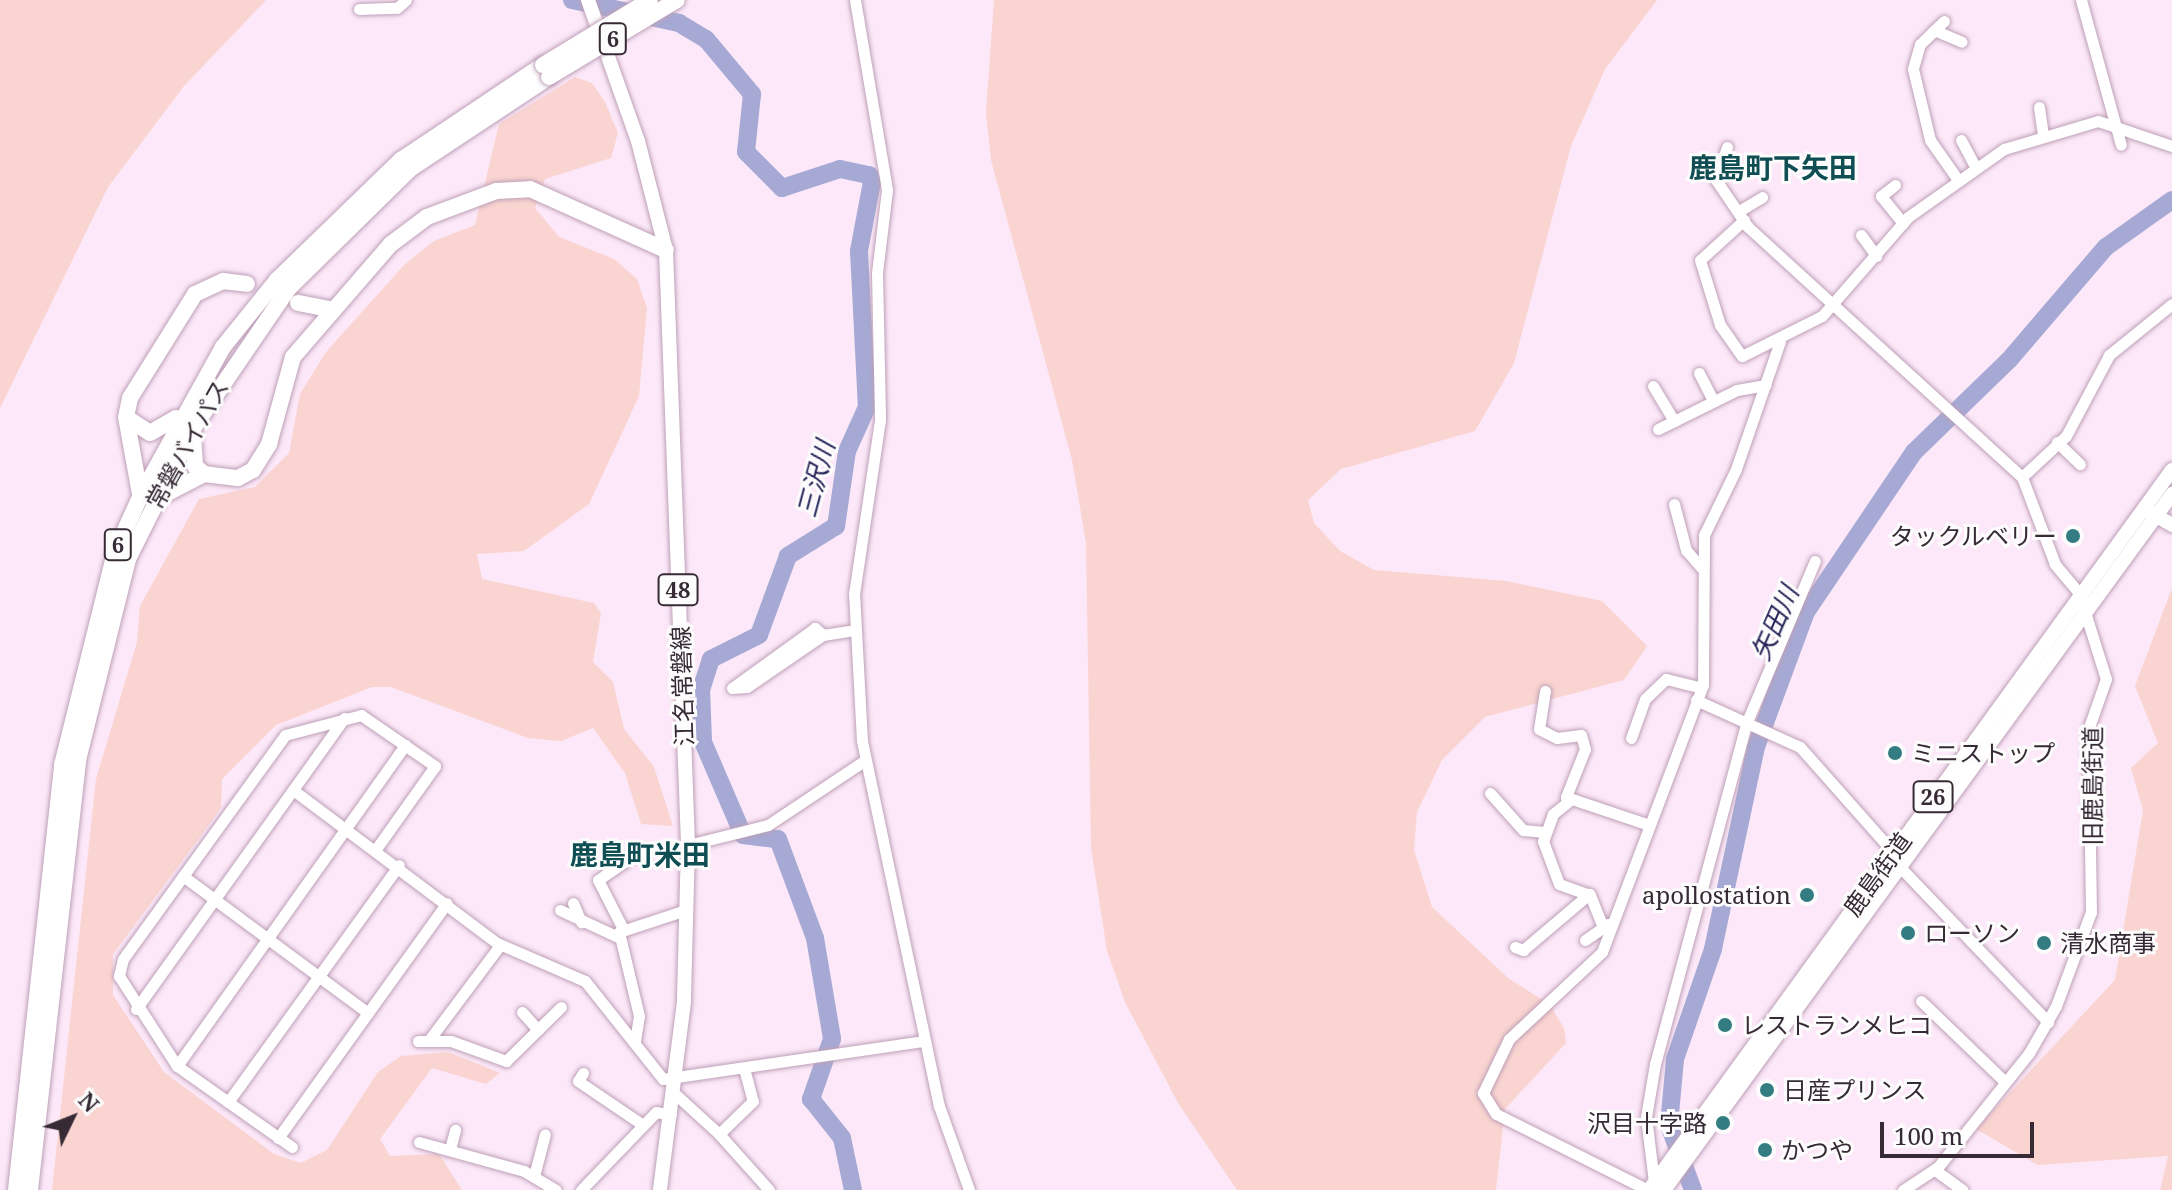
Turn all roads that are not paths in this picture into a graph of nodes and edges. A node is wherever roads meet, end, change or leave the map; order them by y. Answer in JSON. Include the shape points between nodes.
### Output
{"nodes":[{"id":1,"x":406,"y":0,"type":"edge"},
{"id":2,"x":588,"y":0,"type":"edge"},
{"id":3,"x":650,"y":0,"type":"edge"},
{"id":4,"x":677,"y":0,"type":"edge"},
{"id":5,"x":855,"y":0,"type":"edge"},
{"id":6,"x":2081,"y":0,"type":"edge"},
{"id":7,"x":359,"y":9,"type":"dead end"},
{"id":8,"x":1944,"y":21,"type":"dead end"},
{"id":9,"x":1934,"y":30,"type":"junction"},
{"id":10,"x":1962,"y":42,"type":"dead end"},
{"id":11,"x":546,"y":71,"type":"junction"},
{"id":12,"x":2039,"y":107,"type":"dead end"},
{"id":13,"x":2109,"y":121,"type":"junction"},
{"id":14,"x":2043,"y":134,"type":"junction"},
{"id":15,"x":1961,"y":140,"type":"dead end"},
{"id":16,"x":2121,"y":145,"type":"dead end"},
{"id":17,"x":2172,"y":146,"type":"edge"},
{"id":18,"x":1727,"y":147,"type":"dead end"},
{"id":19,"x":1976,"y":168,"type":"junction"},
{"id":20,"x":1958,"y":180,"type":"junction"},
{"id":21,"x":1895,"y":185,"type":"dead end"},
{"id":22,"x":1762,"y":197,"type":"dead end"},
{"id":23,"x":1741,"y":216,"type":"junction"},
{"id":24,"x":1903,"y":223,"type":"junction"},
{"id":25,"x":1861,"y":235,"type":"dead end"},
{"id":26,"x":666,"y":250,"type":"junction"},
{"id":27,"x":1876,"y":256,"type":"junction"},
{"id":28,"x":247,"y":284,"type":"dead end"},
{"id":29,"x":1837,"y":302,"type":"junction"},
{"id":30,"x":298,"y":303,"type":"dead end"},
{"id":31,"x":2172,"y":304,"type":"edge"},
{"id":32,"x":333,"y":310,"type":"junction"},
{"id":33,"x":1780,"y":341,"type":"junction"},
{"id":34,"x":1699,"y":373,"type":"dead end"},
{"id":35,"x":1766,"y":385,"type":"junction"},
{"id":36,"x":1653,"y":386,"type":"dead end"},
{"id":37,"x":1713,"y":401,"type":"junction"},
{"id":38,"x":181,"y":412,"type":"junction"},
{"id":39,"x":126,"y":417,"type":"junction"},
{"id":40,"x":1674,"y":421,"type":"junction"},
{"id":41,"x":194,"y":427,"type":"junction"},
{"id":42,"x":1658,"y":429,"type":"dead end"},
{"id":43,"x":2057,"y":442,"type":"junction"},
{"id":44,"x":2080,"y":464,"type":"dead end"},
{"id":45,"x":2172,"y":470,"type":"edge"},
{"id":46,"x":204,"y":474,"type":"junction"},
{"id":47,"x":2022,"y":477,"type":"junction"},
{"id":48,"x":148,"y":498,"type":"junction"},
{"id":49,"x":1674,"y":504,"type":"dead end"},
{"id":50,"x":2159,"y":505,"type":"edge"},
{"id":51,"x":2172,"y":525,"type":"edge"},
{"id":52,"x":1815,"y":561,"type":"dead end"},
{"id":53,"x":1701,"y":567,"type":"junction"},
{"id":54,"x":2079,"y":593,"type":"junction"},
{"id":55,"x":2085,"y":609,"type":"junction"},
{"id":56,"x":856,"y":630,"type":"junction"},
{"id":57,"x":823,"y":635,"type":"junction"},
{"id":58,"x":1701,"y":688,"type":"junction"},
{"id":59,"x":1545,"y":691,"type":"dead end"},
{"id":60,"x":1696,"y":700,"type":"junction"},
{"id":61,"x":344,"y":718,"type":"junction"},
{"id":62,"x":1746,"y":724,"type":"junction"},
{"id":63,"x":1631,"y":738,"type":"dead end"},
{"id":64,"x":405,"y":745,"type":"junction"},
{"id":65,"x":864,"y":761,"type":"junction"},
{"id":66,"x":293,"y":790,"type":"junction"},
{"id":67,"x":1490,"y":793,"type":"dead end"},
{"id":68,"x":1569,"y":801,"type":"junction"},
{"id":69,"x":1646,"y":824,"type":"junction"},
{"id":70,"x":346,"y":828,"type":"junction"},
{"id":71,"x":1545,"y":832,"type":"junction"},
{"id":72,"x":688,"y":845,"type":"junction"},
{"id":73,"x":376,"y":849,"type":"junction"},
{"id":74,"x":634,"y":855,"type":"dead end"},
{"id":75,"x":1896,"y":859,"type":"junction"},
{"id":76,"x":399,"y":865,"type":"junction"},
{"id":77,"x":183,"y":876,"type":"junction"},
{"id":78,"x":1589,"y":894,"type":"junction"},
{"id":79,"x":214,"y":900,"type":"junction"},
{"id":80,"x":447,"y":903,"type":"junction"},
{"id":81,"x":573,"y":903,"type":"dead end"},
{"id":82,"x":560,"y":910,"type":"dead end"},
{"id":83,"x":686,"y":910,"type":"junction"},
{"id":84,"x":581,"y":922,"type":"junction"},
{"id":85,"x":1607,"y":925,"type":"junction"},
{"id":86,"x":621,"y":933,"type":"junction"},
{"id":87,"x":267,"y":939,"type":"junction"},
{"id":88,"x":1585,"y":940,"type":"dead end"},
{"id":89,"x":500,"y":945,"type":"junction"},
{"id":90,"x":1515,"y":947,"type":"dead end"},
{"id":91,"x":319,"y":976,"type":"junction"},
{"id":92,"x":1921,"y":1001,"type":"dead end"},
{"id":93,"x":561,"y":1007,"type":"dead end"},
{"id":94,"x":136,"y":1009,"type":"junction"},
{"id":95,"x":522,"y":1012,"type":"dead end"},
{"id":96,"x":368,"y":1013,"type":"junction"},
{"id":97,"x":2048,"y":1022,"type":"junction"},
{"id":98,"x":538,"y":1030,"type":"junction"},
{"id":99,"x":635,"y":1041,"type":"junction"},
{"id":100,"x":924,"y":1041,"type":"junction"},
{"id":101,"x":177,"y":1066,"type":"junction"},
{"id":102,"x":745,"y":1072,"type":"junction"},
{"id":103,"x":583,"y":1073,"type":"dead end"},
{"id":104,"x":2004,"y":1081,"type":"junction"},
{"id":105,"x":674,"y":1087,"type":"junction"},
{"id":106,"x":228,"y":1102,"type":"junction"},
{"id":107,"x":671,"y":1115,"type":"junction"},
{"id":108,"x":643,"y":1125,"type":"junction"},
{"id":109,"x":455,"y":1130,"type":"dead end"},
{"id":110,"x":545,"y":1134,"type":"dead end"},
{"id":111,"x":719,"y":1134,"type":"junction"},
{"id":112,"x":278,"y":1138,"type":"junction"},
{"id":113,"x":419,"y":1142,"type":"dead end"},
{"id":114,"x":292,"y":1147,"type":"dead end"},
{"id":115,"x":450,"y":1149,"type":"junction"},
{"id":116,"x":1935,"y":1170,"type":"junction"},
{"id":117,"x":534,"y":1176,"type":"junction"},
{"id":118,"x":1657,"y":1187,"type":"edge"},
{"id":119,"x":16,"y":1190,"type":"edge"},
{"id":120,"x":30,"y":1190,"type":"edge"},
{"id":121,"x":556,"y":1190,"type":"edge"},
{"id":122,"x":581,"y":1190,"type":"edge"},
{"id":123,"x":660,"y":1190,"type":"edge"},
{"id":124,"x":769,"y":1190,"type":"edge"},
{"id":125,"x":969,"y":1190,"type":"edge"},
{"id":126,"x":1903,"y":1190,"type":"edge"},
{"id":127,"x":1963,"y":1190,"type":"edge"}],
"edges":[{"from":1,"to":7,"type":"street","via":[[397,8]]},
{"from":2,"to":26,"type":"main road","name":"江名常磐線","number":"48","via":[[638,141]]},
{"from":3,"to":11,"type":"highway","name":"常磐バイパス","number":"6","bridge":true},
{"from":4,"to":11,"type":"highway","name":"常磐バイパス","number":"6","bridge":true},
{"from":5,"to":56,"type":"street","via":[[887,190],[877,273],[880,420],[857,568]]},
{"from":6,"to":13,"type":"street"},
{"from":8,"to":9,"type":"street"},
{"from":9,"to":10,"type":"street"},
{"from":9,"to":20,"type":"street","via":[[1916,50],[1914,76],[1930,140]]},
{"from":11,"to":38,"type":"highway","name":"常磐バイパス","number":"6","via":[[468,109],[344,210],[223,347]]},
{"from":11,"to":41,"type":"highway","name":"常磐バイパス","number":"6","via":[[355,218],[236,356]]},
{"from":12,"to":14,"type":"street"},
{"from":13,"to":14,"type":"street"},
{"from":13,"to":16,"type":"street"},
{"from":13,"to":17,"type":"street"},
{"from":14,"to":19,"type":"street"},
{"from":15,"to":19,"type":"street"},
{"from":18,"to":23,"type":"street","via":[[1712,183]]},
{"from":19,"to":20,"type":"street"},
{"from":20,"to":24,"type":"street"},
{"from":21,"to":24,"type":"street","via":[[1881,196]]},
{"from":22,"to":23,"type":"street"},
{"from":23,"to":29,"type":"street"},
{"from":23,"to":33,"type":"street","via":[[1706,248],[1701,266],[1738,354]]},
{"from":24,"to":27,"type":"street"},
{"from":25,"to":27,"type":"street"},
{"from":26,"to":32,"type":"highway","via":[[543,192],[509,187],[412,225]]},
{"from":26,"to":72,"type":"main road","name":"江名常磐線","number":"48"},
{"from":27,"to":29,"type":"street"},
{"from":28,"to":39,"type":"highway","via":[[223,281],[195,294],[130,398]]},
{"from":29,"to":33,"type":"street"},
{"from":29,"to":47,"type":"street","via":[[1971,425],[2001,464]]},
{"from":30,"to":32,"type":"highway"},
{"from":31,"to":43,"type":"street","via":[[2104,361]]},
{"from":32,"to":46,"type":"highway","via":[[288,367],[261,461],[238,478]]},
{"from":33,"to":35,"type":"street"},
{"from":34,"to":37,"type":"street"},
{"from":35,"to":37,"type":"street"},
{"from":35,"to":53,"type":"street","via":[[1708,523]]},
{"from":36,"to":40,"type":"street"},
{"from":37,"to":40,"type":"street"},
{"from":38,"to":39,"type":"highway","via":[[150,433]]},
{"from":38,"to":48,"type":"highway","name":"常磐バイパス","number":"6"},
{"from":39,"to":48,"type":"highway"},
{"from":40,"to":42,"type":"street"},
{"from":41,"to":46,"type":"highway","via":[[192,454]]},
{"from":41,"to":48,"type":"highway","name":"常磐バイパス","number":"6"},
{"from":43,"to":44,"type":"street"},
{"from":43,"to":47,"type":"street"},
{"from":45,"to":50,"type":"main road","name":"鹿島街道","number":"26"},
{"from":46,"to":48,"type":"highway"},
{"from":47,"to":54,"type":"street","name":"旧鹿島街道","via":[[2055,564]]},
{"from":48,"to":119,"type":"highway","name":"常磐バイパス","number":"6","via":[[115,552],[62,765]]},
{"from":48,"to":120,"type":"highway","name":"常磐バイパス","number":"6","via":[[78,760]]},
{"from":49,"to":53,"type":"street","via":[[1686,550]]},
{"from":50,"to":51,"type":"main road"},
{"from":50,"to":54,"type":"main road","name":"鹿島街道","number":"26"},
{"from":50,"to":55,"type":"main road","number":"26"},
{"from":52,"to":62,"type":"street"},
{"from":53,"to":58,"type":"street"},
{"from":54,"to":55,"type":"street","name":"旧鹿島街道"},
{"from":54,"to":75,"type":"main road","name":"鹿島街道","number":"26"},
{"from":55,"to":75,"type":"main road","number":"26"},
{"from":55,"to":97,"type":"street","name":"旧鹿島街道","via":[[2106,679],[2088,730],[2094,898]]},
{"from":56,"to":57,"type":"street"},
{"from":56,"to":65,"type":"street"},
{"from":57,"to":57,"type":"street","via":[[747,687],[732,688],[809,632]]},
{"from":58,"to":60,"type":"street"},
{"from":58,"to":63,"type":"street","via":[[1666,679],[1645,699]]},
{"from":59,"to":68,"type":"street","via":[[1539,729],[1583,736],[1586,756],[1571,776]]},
{"from":60,"to":62,"type":"street"},
{"from":60,"to":69,"type":"street"},
{"from":61,"to":64,"type":"street","via":[[361,715]]},
{"from":61,"to":66,"type":"street"},
{"from":61,"to":77,"type":"street","via":[[285,735]]},
{"from":62,"to":75,"type":"street","via":[[1778,736],[1816,763]]},
{"from":62,"to":118,"type":"street","via":[[1655,1064],[1646,1117]]},
{"from":64,"to":70,"type":"street"},
{"from":64,"to":73,"type":"street","via":[[435,766]]},
{"from":65,"to":72,"type":"street","via":[[768,825]]},
{"from":65,"to":100,"type":"street"},
{"from":66,"to":70,"type":"street"},
{"from":66,"to":79,"type":"street"},
{"from":67,"to":71,"type":"street","via":[[1523,830]]},
{"from":68,"to":69,"type":"street"},
{"from":68,"to":71,"type":"street"},
{"from":69,"to":85,"type":"street"},
{"from":70,"to":73,"type":"street"},
{"from":70,"to":87,"type":"street"},
{"from":71,"to":78,"type":"street","via":[[1559,884]]},
{"from":72,"to":83,"type":"main road","name":"江名常磐線","number":"48"},
{"from":73,"to":76,"type":"street"},
{"from":74,"to":86,"type":"street","via":[[598,880]]},
{"from":75,"to":97,"type":"street"},
{"from":75,"to":118,"type":"main road","number":"26","via":[[1699,1143]]},
{"from":75,"to":118,"type":"main road","name":"鹿島街道","number":"26","via":[[1667,1160]]},
{"from":76,"to":80,"type":"street"},
{"from":76,"to":91,"type":"street"},
{"from":77,"to":79,"type":"street"},
{"from":77,"to":94,"type":"street","via":[[123,959],[119,976]]},
{"from":78,"to":85,"type":"street"},
{"from":78,"to":90,"type":"street","via":[[1523,950]]},
{"from":79,"to":87,"type":"street"},
{"from":79,"to":94,"type":"street"},
{"from":80,"to":89,"type":"street"},
{"from":80,"to":96,"type":"street"},
{"from":81,"to":84,"type":"street"},
{"from":82,"to":84,"type":"street"},
{"from":83,"to":86,"type":"street"},
{"from":83,"to":105,"type":"main road","name":"江名常磐線","number":"48"},
{"from":84,"to":86,"type":"street"},
{"from":85,"to":88,"type":"street"},
{"from":85,"to":118,"type":"street","via":[[1599,956],[1504,1046],[1484,1101],[1496,1114]]},
{"from":86,"to":99,"type":"street","via":[[639,1016]]},
{"from":87,"to":91,"type":"street"},
{"from":87,"to":101,"type":"street"},
{"from":89,"to":98,"type":"street","via":[[424,1040],[506,1061]]},
{"from":89,"to":99,"type":"street","via":[[585,981]]},
{"from":91,"to":96,"type":"street"},
{"from":91,"to":106,"type":"street"},
{"from":92,"to":104,"type":"street"},
{"from":93,"to":98,"type":"street"},
{"from":94,"to":101,"type":"street"},
{"from":95,"to":98,"type":"street"},
{"from":96,"to":112,"type":"street"},
{"from":97,"to":104,"type":"street","name":"旧鹿島街道"},
{"from":99,"to":105,"type":"street"},
{"from":100,"to":102,"type":"street"},
{"from":100,"to":125,"type":"street","via":[[950,1153]]},
{"from":101,"to":106,"type":"street"},
{"from":102,"to":105,"type":"street"},
{"from":102,"to":111,"type":"street","via":[[753,1101]]},
{"from":103,"to":108,"type":"street","via":[[578,1081]]},
{"from":104,"to":116,"type":"street","name":"旧鹿島街道"},
{"from":105,"to":107,"type":"main road","name":"江名常磐線","number":"48"},
{"from":105,"to":111,"type":"street"},
{"from":106,"to":112,"type":"street"},
{"from":107,"to":108,"type":"street","via":[[656,1112]]},
{"from":107,"to":123,"type":"main road","name":"江名常磐線","number":"48"},
{"from":108,"to":122,"type":"street"},
{"from":109,"to":115,"type":"street"},
{"from":110,"to":117,"type":"street"},
{"from":111,"to":124,"type":"street"},
{"from":112,"to":114,"type":"street"},
{"from":113,"to":115,"type":"street"},
{"from":115,"to":117,"type":"street"},
{"from":116,"to":126,"type":"street","name":"旧鹿島街道"},
{"from":116,"to":127,"type":"street"},
{"from":117,"to":121,"type":"street"}]}
